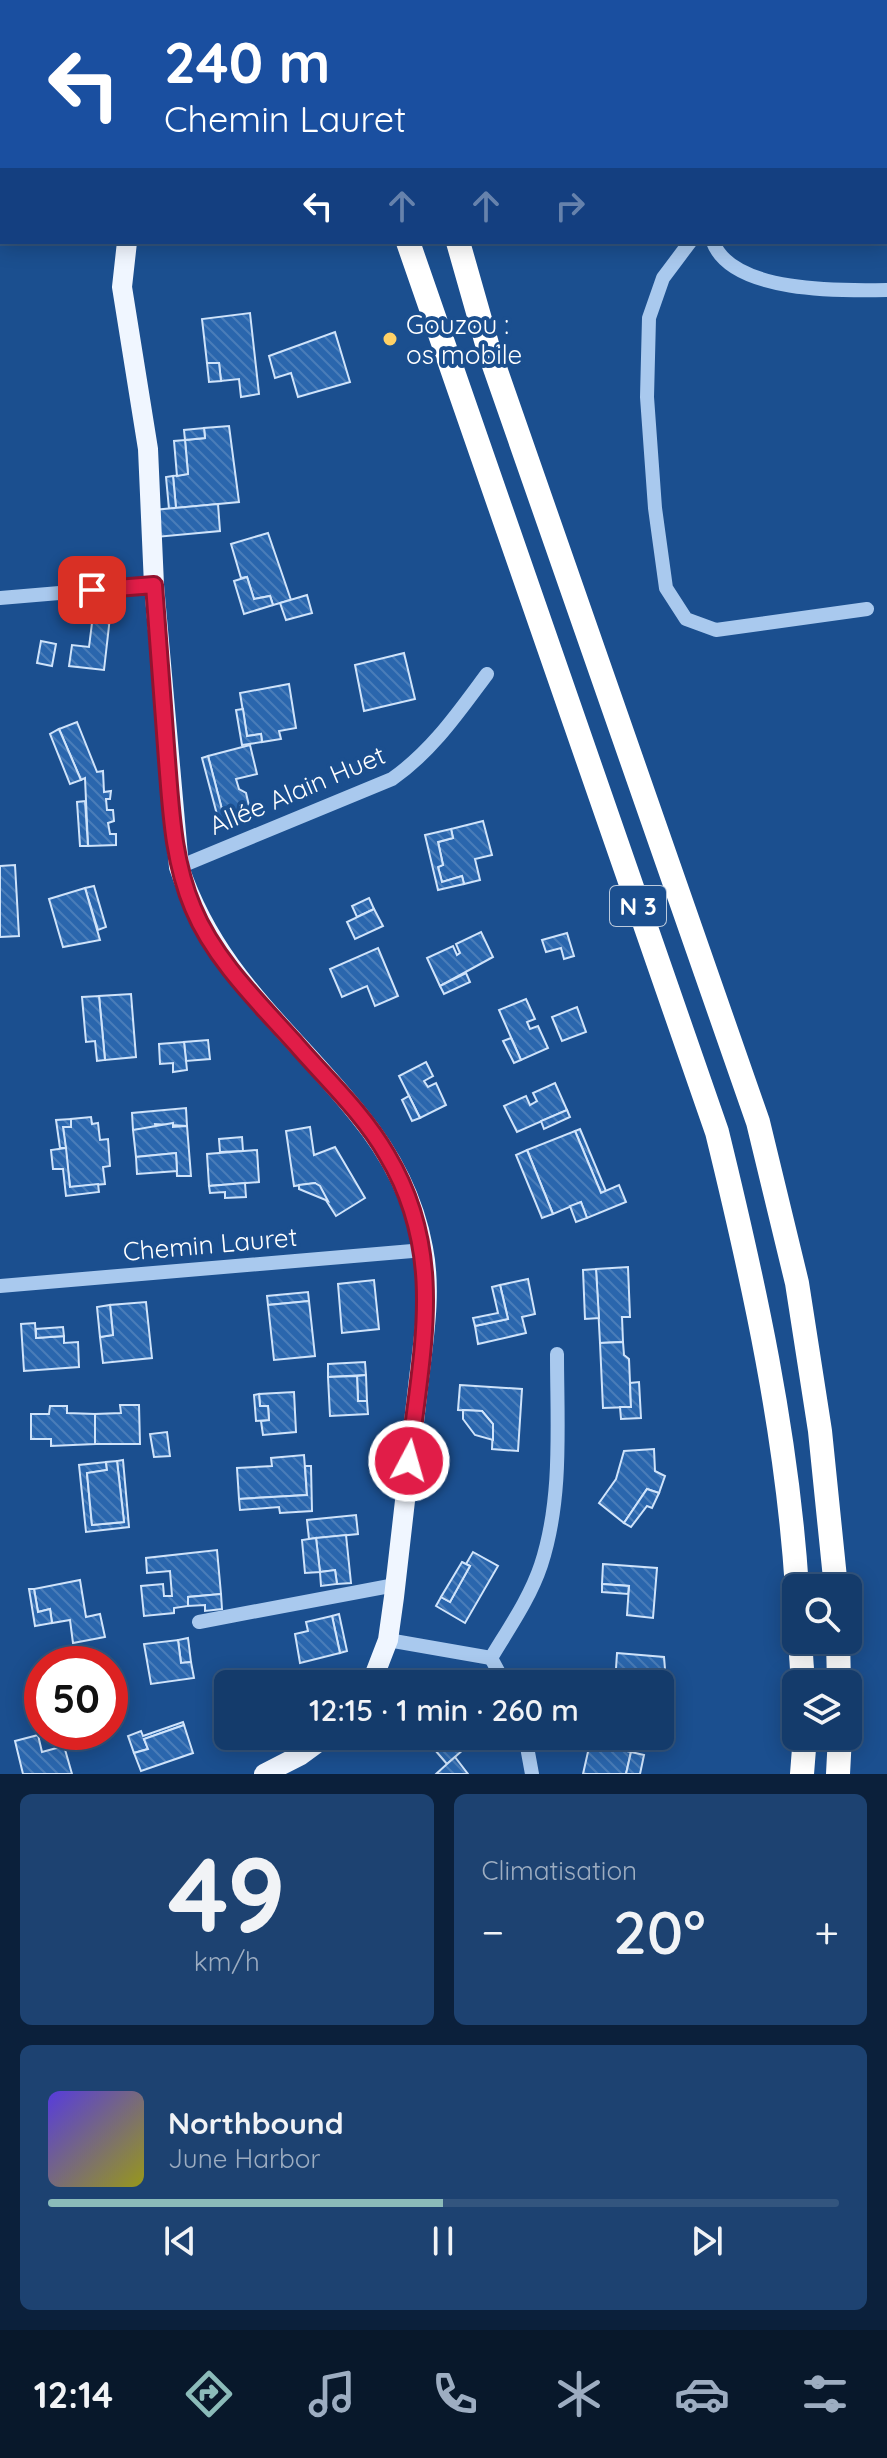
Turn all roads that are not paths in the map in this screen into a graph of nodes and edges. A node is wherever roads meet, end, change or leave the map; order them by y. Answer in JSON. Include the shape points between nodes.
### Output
{"nodes":[{"id":1,"x":127,"y":244,"type":"edge"},
{"id":2,"x":409,"y":244,"type":"edge"},
{"id":3,"x":459,"y":244,"type":"edge"},
{"id":4,"x":688,"y":244,"type":"edge"},
{"id":5,"x":714,"y":244,"type":"edge"},
{"id":6,"x":887,"y":290,"type":"edge"},
{"id":7,"x":154,"y":585,"type":"junction"},
{"id":8,"x":0,"y":598,"type":"edge"},
{"id":9,"x":867,"y":609,"type":"dead end"},
{"id":10,"x":487,"y":674,"type":"dead end"},
{"id":11,"x":179,"y":867,"type":"junction"},
{"id":12,"x":424,"y":1250,"type":"junction"},
{"id":13,"x":0,"y":1286,"type":"edge"},
{"id":14,"x":557,"y":1354,"type":"dead end"},
{"id":15,"x":796,"y":1574,"type":"edge"},
{"id":16,"x":835,"y":1574,"type":"edge"},
{"id":17,"x":395,"y":1585,"type":"junction"},
{"id":18,"x":199,"y":1622,"type":"dead end"},
{"id":19,"x":388,"y":1640,"type":"junction"},
{"id":20,"x":491,"y":1658,"type":"junction"},
{"id":21,"x":376,"y":1670,"type":"edge"},
{"id":22,"x":497,"y":1670,"type":"edge"},
{"id":23,"x":308,"y":1750,"type":"edge"},
{"id":24,"x":528,"y":1750,"type":"edge"},
{"id":25,"x":804,"y":1750,"type":"edge"},
{"id":26,"x":839,"y":1750,"type":"edge"},
{"id":27,"x":264,"y":1774,"type":"edge"},
{"id":28,"x":532,"y":1774,"type":"edge"},
{"id":29,"x":802,"y":1774,"type":"edge"},
{"id":30,"x":838,"y":1774,"type":"edge"}],
"edges":[{"from":1,"to":7,"type":"main road","via":[[122,287],[148,449]]},
{"from":2,"to":15,"type":"highway","number":"N 3","via":[[717,1132],[753,1278],[780,1427]]},
{"from":3,"to":16,"type":"highway","number":"N 3","via":[[494,366],[758,1122],[797,1283]]},
{"from":4,"to":9,"type":"street","via":[[663,278],[649,318],[647,397],[666,588],[686,619],[716,630]]},
{"from":5,"to":6,"type":"street","via":[[731,264],[769,281],[826,292]]},
{"from":7,"to":8,"type":"street"},
{"from":7,"to":11,"type":"main road"},
{"from":10,"to":11,"type":"street","name":"Allée Alain Huet","via":[[442,735],[392,779]]},
{"from":11,"to":12,"type":"main road","via":[[193,910],[220,956],[387,1154],[410,1199]]},
{"from":12,"to":13,"type":"street","name":"Chemin Lauret"},
{"from":12,"to":17,"type":"main road","via":[[427,1306]]},
{"from":14,"to":20,"type":"street","via":[[552,1518],[541,1566]]},
{"from":17,"to":18,"type":"street"},
{"from":17,"to":19,"type":"main road"},
{"from":19,"to":20,"type":"street"},
{"from":19,"to":21,"type":"main road"},
{"from":20,"to":22,"type":"street"},
{"from":23,"to":27,"type":"main road"},
{"from":24,"to":28,"type":"street"},
{"from":25,"to":29,"type":"highway"},
{"from":26,"to":30,"type":"highway"}]}
